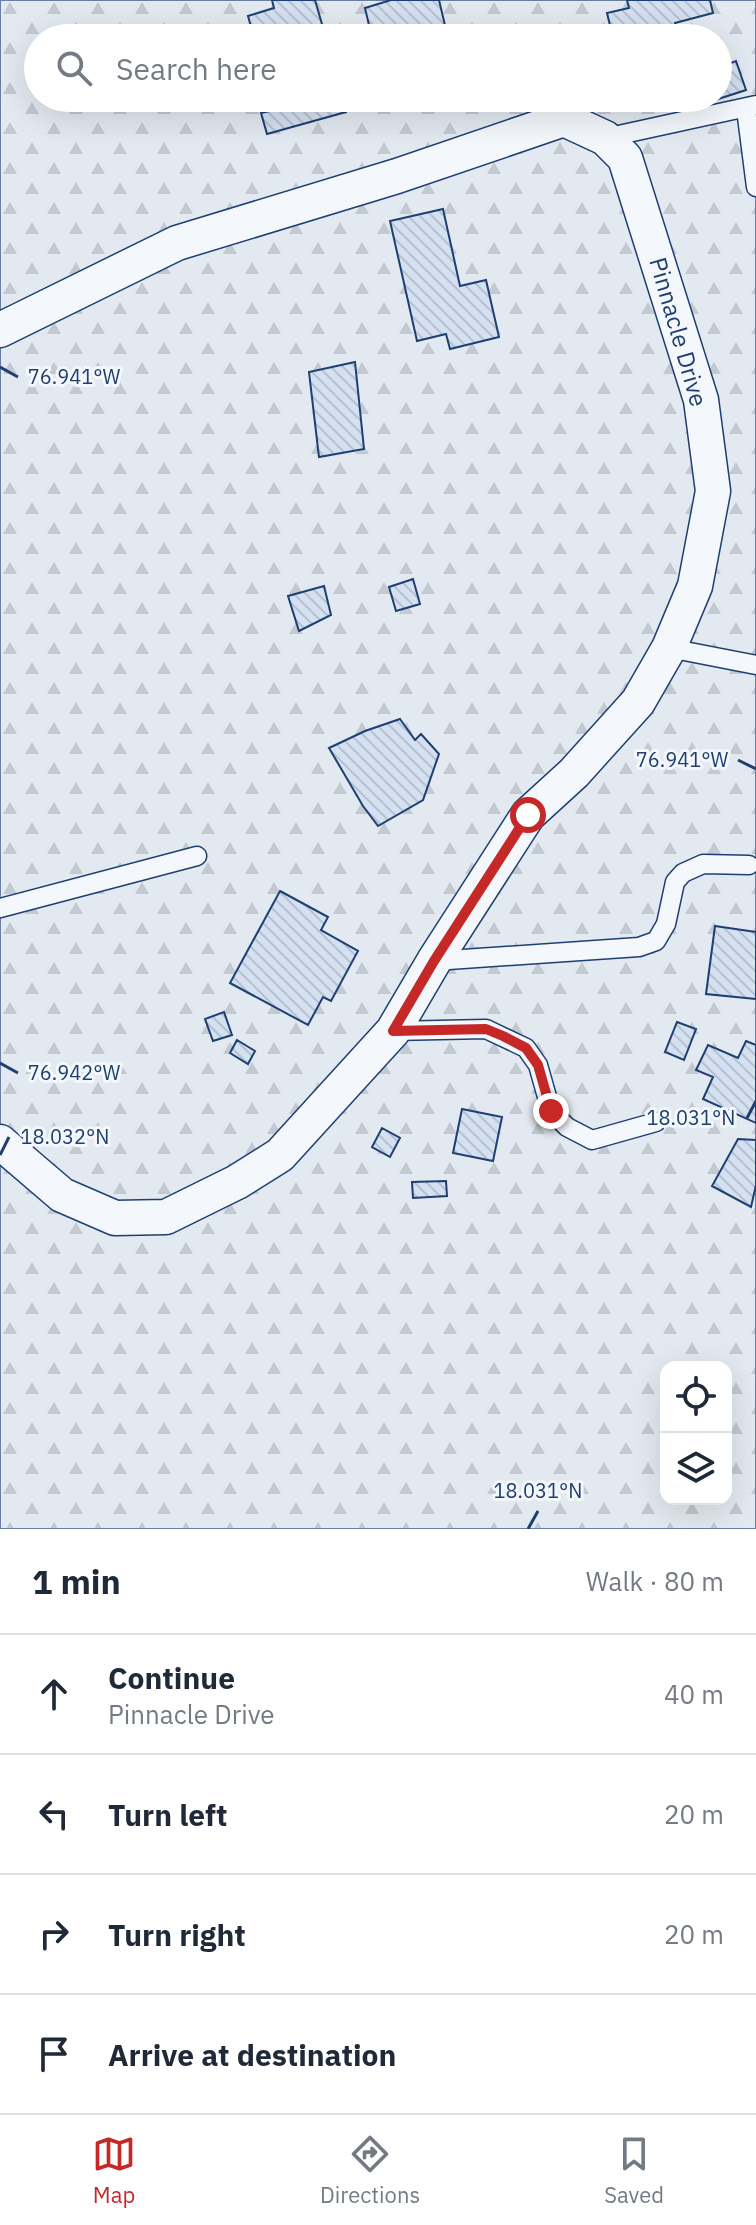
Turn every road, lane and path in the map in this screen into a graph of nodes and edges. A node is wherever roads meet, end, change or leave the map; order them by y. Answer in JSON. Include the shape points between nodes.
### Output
{"nodes":[{"id":1,"x":751,"y":107,"type":"edge"},
{"id":2,"x":727,"y":112,"type":"edge"},
{"id":3,"x":605,"y":138,"type":"junction"},
{"id":4,"x":756,"y":187,"type":"edge"},
{"id":5,"x":0,"y":330,"type":"edge"},
{"id":6,"x":669,"y":648,"type":"junction"},
{"id":7,"x":756,"y":665,"type":"edge"},
{"id":8,"x":197,"y":856,"type":"dead end"},
{"id":9,"x":749,"y":865,"type":"dead end"},
{"id":10,"x":0,"y":908,"type":"edge"},
{"id":11,"x":434,"y":961,"type":"junction"},
{"id":12,"x":393,"y":1031,"type":"junction"},
{"id":13,"x":656,"y":1122,"type":"dead end"},
{"id":14,"x":0,"y":1142,"type":"edge"}],
"edges":[{"from":1,"to":4,"type":"lane"},
{"from":2,"to":3,"type":"lane"},
{"from":3,"to":5,"type":"street","name":"Pinnacle Drive","via":[[564,119],[177,243]]},
{"from":3,"to":6,"type":"street","name":"Pinnacle Drive","via":[[625,158],[701,400],[713,491],[695,586]]},
{"from":6,"to":7,"type":"lane"},
{"from":6,"to":11,"type":"street","name":"Pinnacle Drive","via":[[638,702],[528,815]]},
{"from":8,"to":10,"type":"lane"},
{"from":9,"to":11,"type":"lane","via":[[703,864],[683,873],[675,882],[666,924],[656,941],[639,947]]},
{"from":11,"to":12,"type":"street","name":"Pinnacle Drive"},
{"from":12,"to":13,"type":"lane","via":[[486,1029],[526,1048],[538,1065],[551,1111],[592,1140]]},
{"from":12,"to":14,"type":"street","name":"Pinnacle Drive","via":[[280,1155],[166,1217],[115,1218],[62,1195]]}]}
